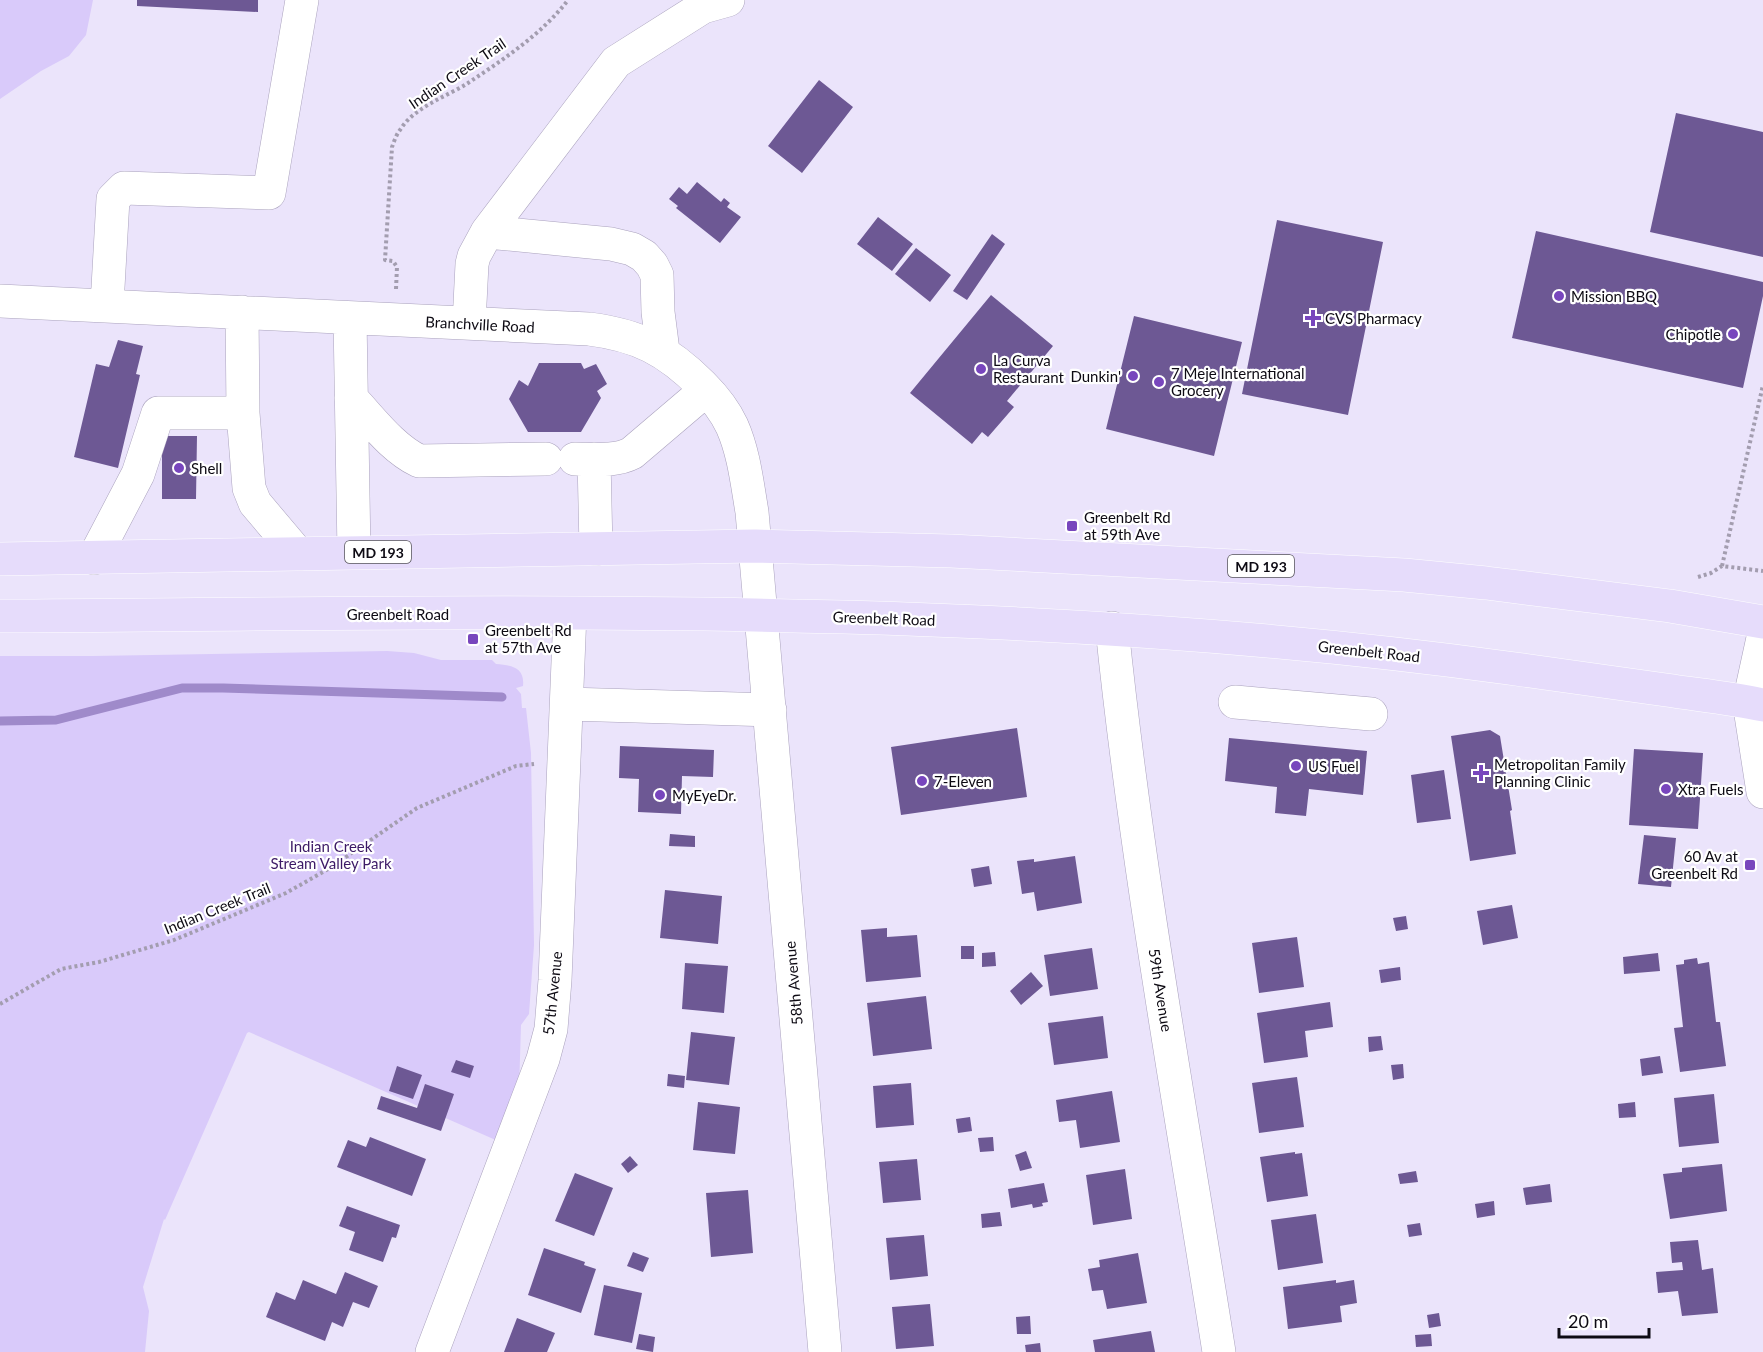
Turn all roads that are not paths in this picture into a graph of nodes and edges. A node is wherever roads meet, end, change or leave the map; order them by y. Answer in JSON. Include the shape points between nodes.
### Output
{"nodes":[{"id":1,"x":302,"y":0,"type":"edge"},
{"id":2,"x":728,"y":0,"type":"edge"},
{"id":3,"x":487,"y":232,"type":"junction"},
{"id":4,"x":0,"y":301,"type":"edge"},
{"id":5,"x":107,"y":305,"type":"junction"},
{"id":6,"x":242,"y":312,"type":"junction"},
{"id":7,"x":350,"y":318,"type":"junction"},
{"id":8,"x":469,"y":323,"type":"junction"},
{"id":9,"x":663,"y":351,"type":"junction"},
{"id":10,"x":706,"y":390,"type":"junction"},
{"id":11,"x":351,"y":398,"type":"junction"},
{"id":12,"x":243,"y":413,"type":"junction"},
{"id":13,"x":572,"y":459,"type":"junction"},
{"id":14,"x":755,"y":546,"type":"junction"},
{"id":15,"x":596,"y":549,"type":"junction"},
{"id":16,"x":354,"y":553,"type":"junction"},
{"id":17,"x":298,"y":554,"type":"junction"},
{"id":18,"x":94,"y":558,"type":"junction"},
{"id":19,"x":0,"y":559,"type":"edge"},
{"id":20,"x":570,"y":613,"type":"junction"},
{"id":21,"x":762,"y":615,"type":"junction"},
{"id":22,"x":0,"y":616,"type":"edge"},
{"id":23,"x":1763,"y":622,"type":"edge"},
{"id":24,"x":1112,"y":628,"type":"junction"},
{"id":25,"x":1763,"y":639,"type":"edge"},
{"id":26,"x":1235,"y":702,"type":"dead end"},
{"id":27,"x":567,"y":704,"type":"junction"},
{"id":28,"x":1756,"y":704,"type":"edge"},
{"id":29,"x":770,"y":710,"type":"junction"},
{"id":30,"x":1371,"y":714,"type":"dead end"},
{"id":31,"x":1763,"y":792,"type":"edge"},
{"id":32,"x":432,"y":1352,"type":"edge"},
{"id":33,"x":825,"y":1352,"type":"edge"},
{"id":34,"x":1219,"y":1352,"type":"edge"}],
"edges":[{"from":1,"to":5,"type":"street","via":[[269,193],[124,188],[113,199]]},
{"from":2,"to":3,"type":"street","via":[[703,8],[616,62]]},
{"from":3,"to":8,"type":"street","via":[[472,264]]},
{"from":3,"to":9,"type":"street","via":[[611,244],[644,256],[657,275]]},
{"from":4,"to":5,"type":"street","name":"Branchville Road"},
{"from":5,"to":6,"type":"street","name":"Branchville Road"},
{"from":6,"to":7,"type":"street","name":"Branchville Road"},
{"from":6,"to":12,"type":"street"},
{"from":7,"to":8,"type":"street","name":"Branchville Road"},
{"from":7,"to":11,"type":"street"},
{"from":8,"to":9,"type":"street","name":"Branchville Road","via":[[614,332]]},
{"from":9,"to":10,"type":"street","name":"Branchville Road"},
{"from":10,"to":13,"type":"street","via":[[624,458]]},
{"from":10,"to":14,"type":"street","name":"Branchville Road","via":[[726,416],[738,442]]},
{"from":11,"to":13,"type":"street","via":[[393,443],[419,460]]},
{"from":11,"to":16,"type":"street"},
{"from":12,"to":17,"type":"street","via":[[249,488],[255,503]]},
{"from":12,"to":18,"type":"street","via":[[158,413],[138,474]]},
{"from":13,"to":15,"type":"street"},
{"from":14,"to":15,"type":"main road","number":"MD 193"},
{"from":14,"to":21,"type":"street","name":"Branchville Road"},
{"from":14,"to":23,"type":"main road","number":"MD 193","via":[[951,551],[1404,575],[1670,606]]},
{"from":15,"to":16,"type":"main road","number":"MD 193"},
{"from":16,"to":17,"type":"main road","number":"MD 193"},
{"from":17,"to":18,"type":"main road","number":"MD 193"},
{"from":18,"to":19,"type":"main road","number":"MD 193"},
{"from":20,"to":21,"type":"main road","name":"Greenbelt Road"},
{"from":20,"to":22,"type":"main road","name":"Greenbelt Road"},
{"from":20,"to":27,"type":"street","name":"57th Avenue"},
{"from":21,"to":24,"type":"main road","name":"Greenbelt Road"},
{"from":21,"to":29,"type":"street","name":"58th Avenue"},
{"from":24,"to":28,"type":"main road","name":"Greenbelt Road","via":[[1374,651]]},
{"from":24,"to":34,"type":"street","name":"59th Avenue","via":[[1155,949]]},
{"from":25,"to":28,"type":"street"},
{"from":26,"to":30,"type":"street"},
{"from":27,"to":29,"type":"street"},
{"from":27,"to":32,"type":"street","name":"57th Avenue","via":[[551,1029]]},
{"from":28,"to":31,"type":"street"},
{"from":29,"to":33,"type":"street","name":"58th Avenue"}]}
